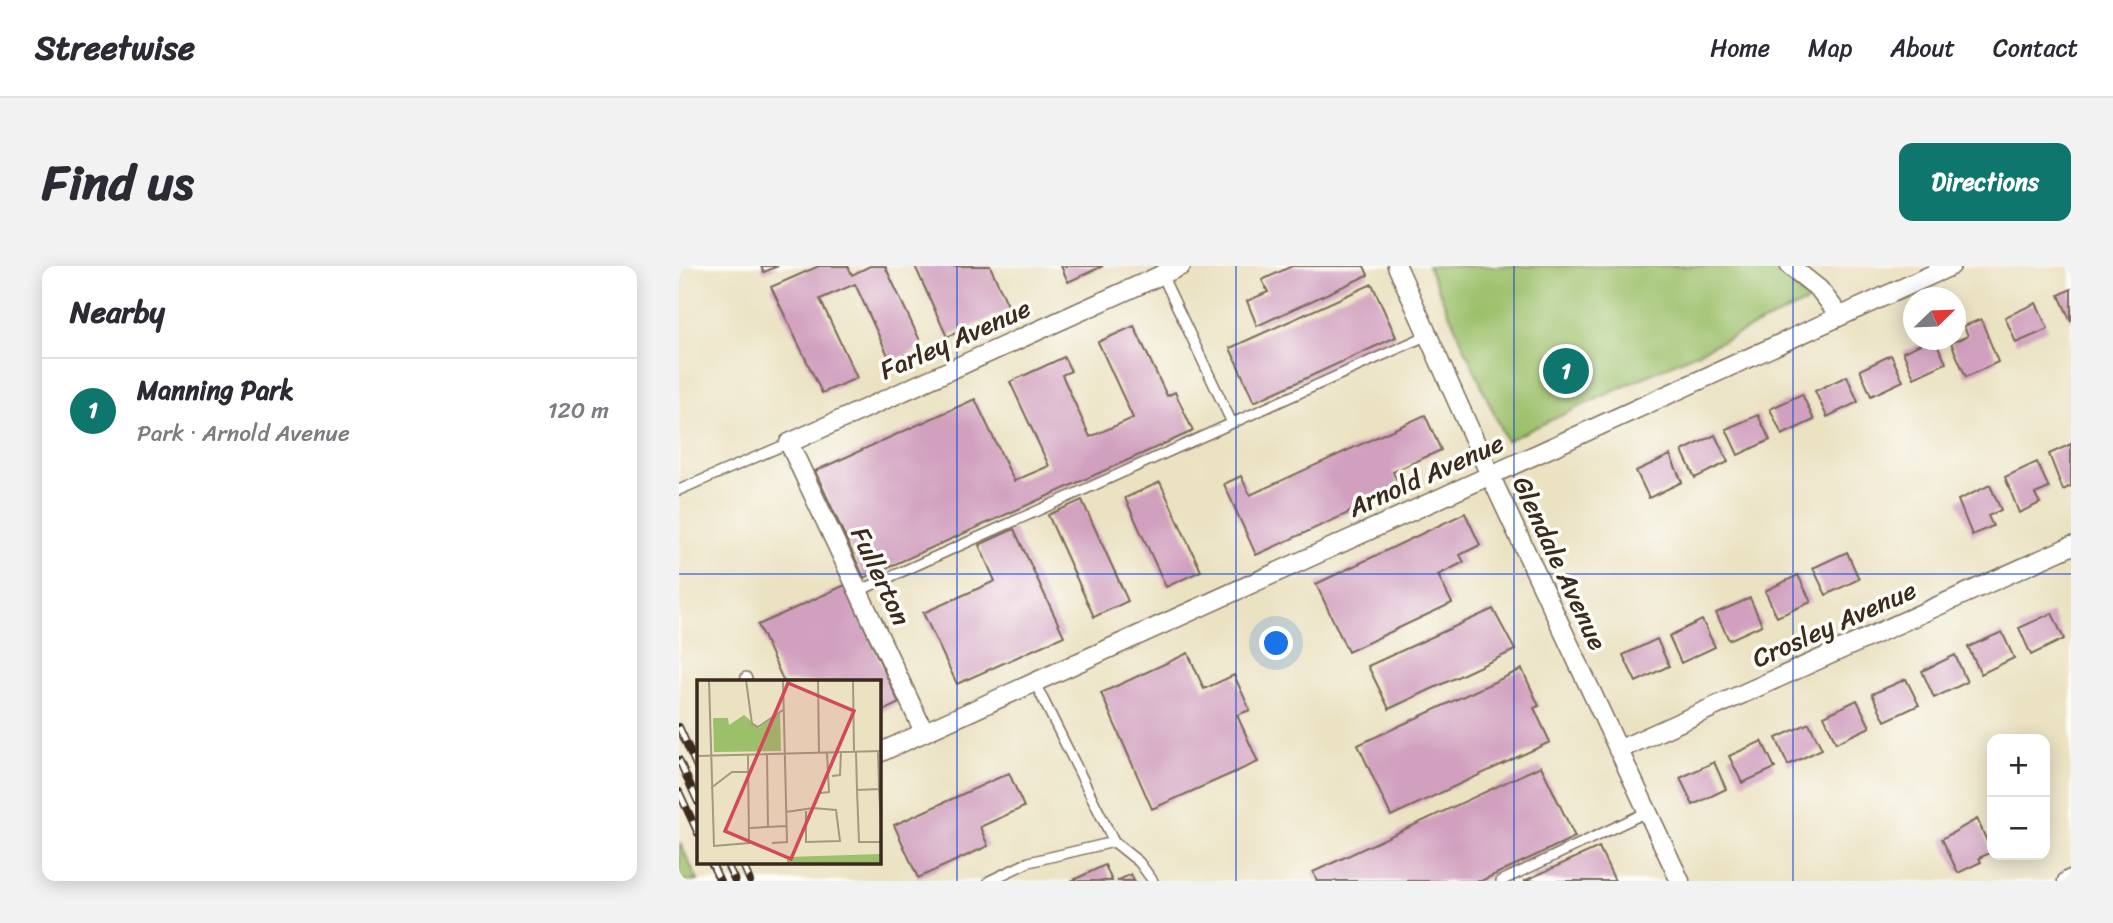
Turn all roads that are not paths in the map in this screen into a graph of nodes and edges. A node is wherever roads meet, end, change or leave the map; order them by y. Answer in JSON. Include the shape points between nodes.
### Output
{"nodes":[{"id":1,"x":1181,"y":266,"type":"edge"},
{"id":2,"x":1397,"y":266,"type":"edge"},
{"id":3,"x":1790,"y":266,"type":"edge"},
{"id":4,"x":1951,"y":266,"type":"edge"},
{"id":5,"x":1162,"y":275,"type":"junction"},
{"id":6,"x":1840,"y":316,"type":"junction"},
{"id":7,"x":1428,"y":335,"type":"junction"},
{"id":8,"x":1232,"y":423,"type":"junction"},
{"id":9,"x":789,"y":443,"type":"junction"},
{"id":10,"x":1490,"y":475,"type":"junction"},
{"id":11,"x":679,"y":490,"type":"edge"},
{"id":12,"x":2071,"y":546,"type":"edge"},
{"id":13,"x":859,"y":591,"type":"junction"},
{"id":14,"x":1034,"y":681,"type":"junction"},
{"id":15,"x":923,"y":732,"type":"junction"},
{"id":16,"x":1618,"y":750,"type":"junction"},
{"id":17,"x":880,"y":753,"type":"edge"},
{"id":18,"x":1647,"y":812,"type":"junction"},
{"id":19,"x":1114,"y":842,"type":"junction"},
{"id":20,"x":989,"y":881,"type":"edge"},
{"id":21,"x":1153,"y":881,"type":"edge"},
{"id":22,"x":1501,"y":881,"type":"edge"},
{"id":23,"x":1679,"y":881,"type":"edge"}],
"edges":[{"from":1,"to":5,"type":"street","name":"Farley Avenue"},
{"from":2,"to":7,"type":"street","name":"Glendale Avenue"},
{"from":3,"to":6,"type":"street","via":[[1819,289]]},
{"from":4,"to":6,"type":"street","name":"Arnold Avenue"},
{"from":5,"to":8,"type":"lane"},
{"from":5,"to":9,"type":"street","name":"Farley Avenue"},
{"from":6,"to":10,"type":"street","name":"Arnold Avenue"},
{"from":7,"to":8,"type":"lane"},
{"from":7,"to":10,"type":"street","name":"Glendale Avenue"},
{"from":8,"to":13,"type":"lane"},
{"from":9,"to":11,"type":"lane"},
{"from":9,"to":13,"type":"street","name":"Fullerton"},
{"from":10,"to":14,"type":"street","name":"Arnold Avenue"},
{"from":10,"to":16,"type":"street","name":"Glendale Avenue"},
{"from":12,"to":16,"type":"street","name":"Crosley Avenue"},
{"from":13,"to":15,"type":"street","name":"Fullerton"},
{"from":14,"to":15,"type":"street","name":"Arnold Avenue"},
{"from":14,"to":19,"type":"lane"},
{"from":15,"to":17,"type":"street","name":"Arnold Avenue"},
{"from":16,"to":18,"type":"street","name":"Glendale Avenue"},
{"from":18,"to":22,"type":"lane"},
{"from":18,"to":23,"type":"street","name":"Glendale Avenue"},
{"from":19,"to":20,"type":"lane","via":[[1028,862]]},
{"from":19,"to":21,"type":"lane","via":[[1139,862]]}]}
